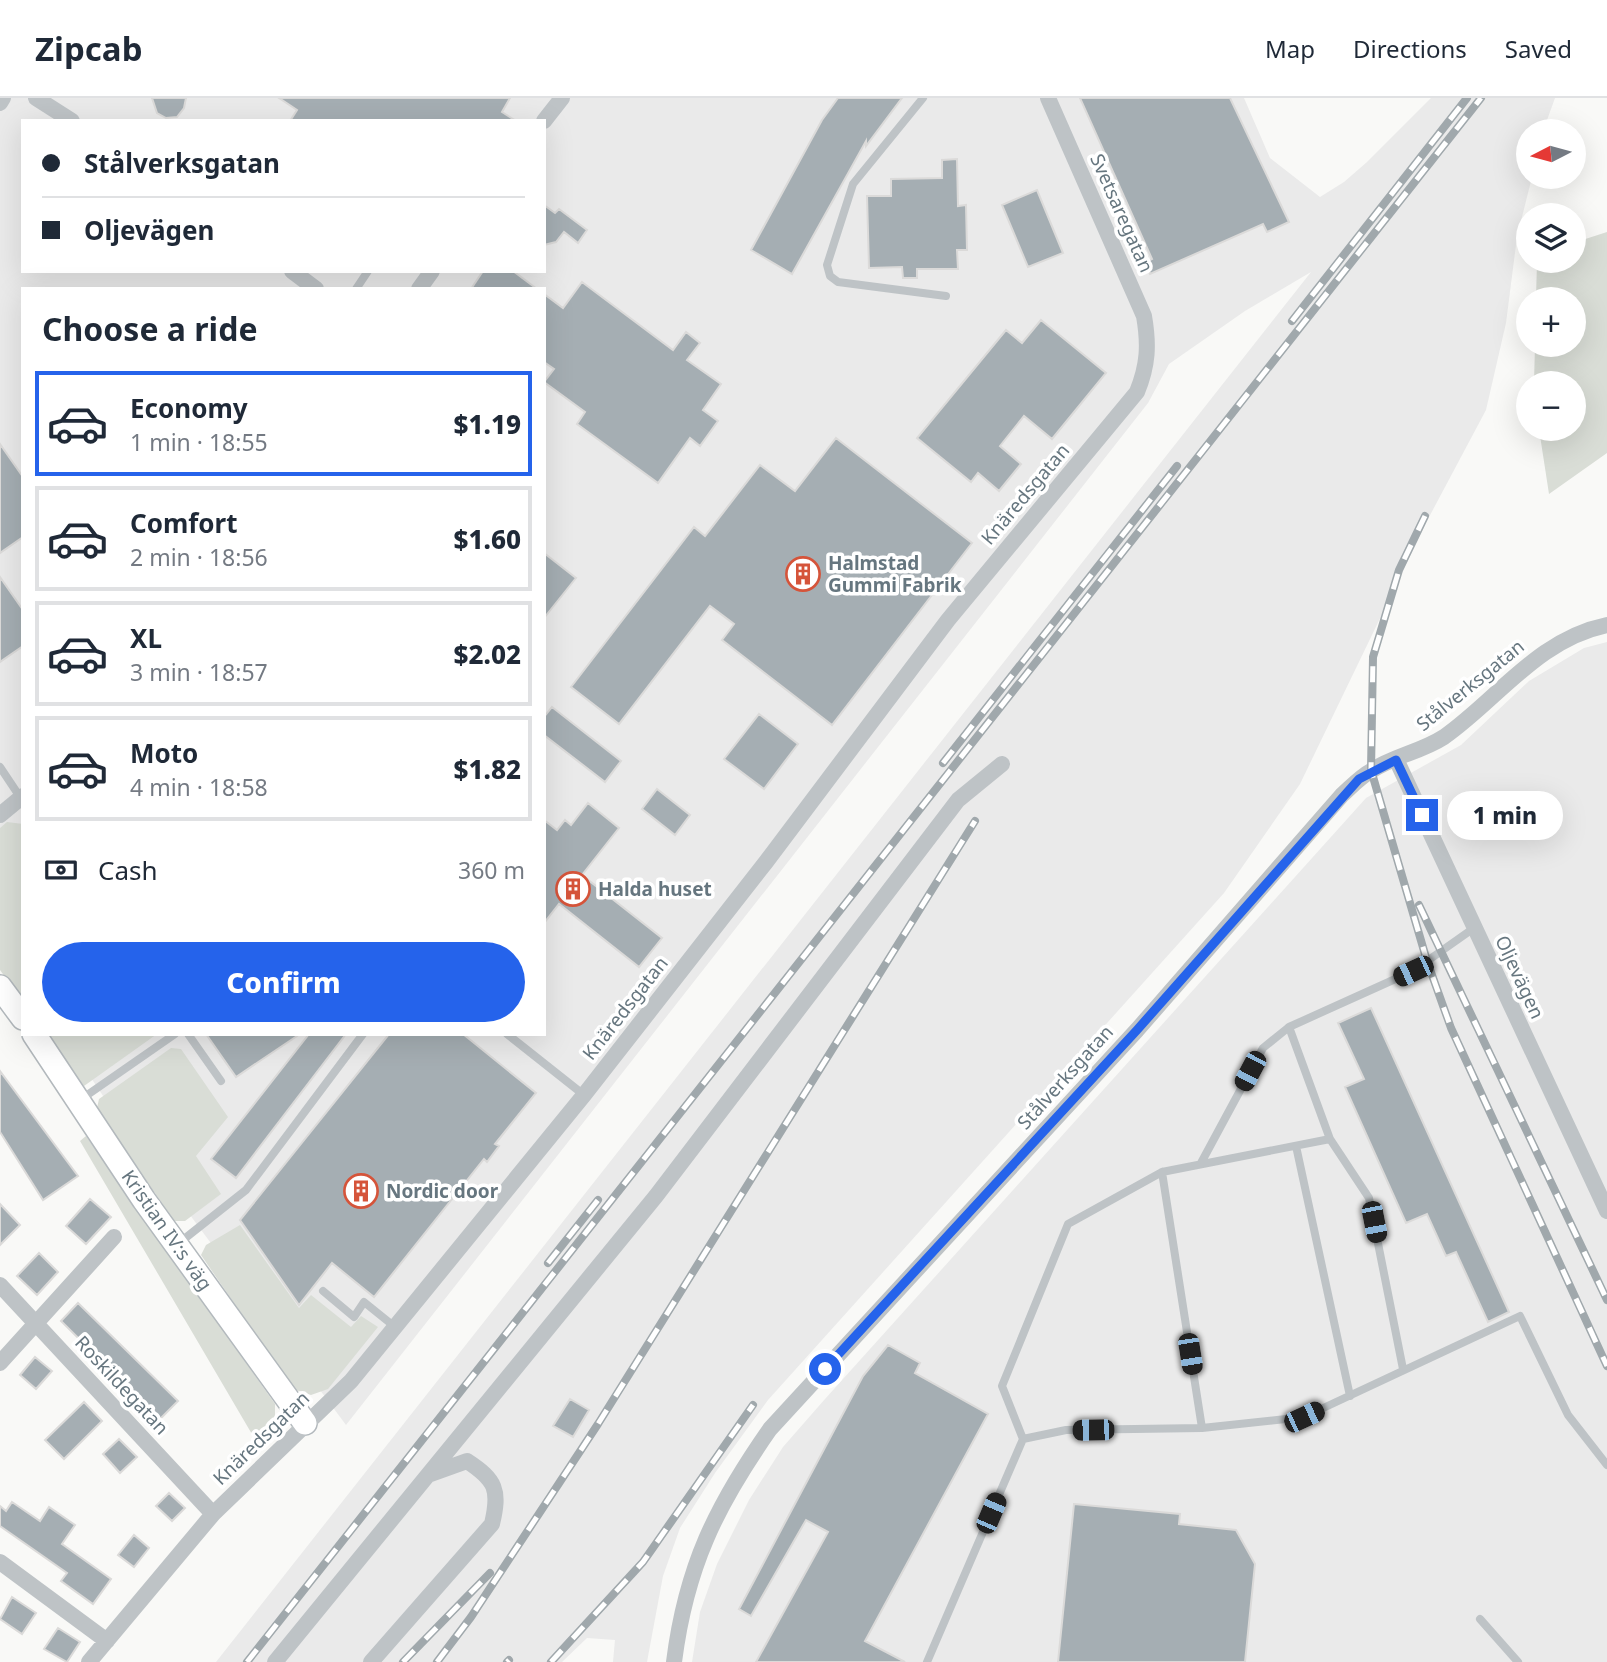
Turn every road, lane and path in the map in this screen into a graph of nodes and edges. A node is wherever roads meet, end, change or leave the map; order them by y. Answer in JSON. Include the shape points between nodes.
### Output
{"nodes":[{"id":1,"x":36,"y":98,"type":"edge"},
{"id":2,"x":562,"y":98,"type":"edge"},
{"id":3,"x":923,"y":98,"type":"edge"},
{"id":4,"x":1048,"y":98,"type":"edge"},
{"id":5,"x":69,"y":119,"type":"edge"},
{"id":6,"x":546,"y":119,"type":"edge"},
{"id":7,"x":295,"y":273,"type":"edge"},
{"id":8,"x":313,"y":287,"type":"edge"},
{"id":9,"x":947,"y":296,"type":"dead end"},
{"id":10,"x":1149,"y":347,"type":"joint"},
{"id":11,"x":1607,"y":625,"type":"edge"},
{"id":12,"x":1396,"y":760,"type":"junction"},
{"id":13,"x":1002,"y":764,"type":"dead end"},
{"id":14,"x":0,"y":767,"type":"edge"},
{"id":15,"x":21,"y":797,"type":"edge"},
{"id":16,"x":21,"y":799,"type":"edge"},
{"id":17,"x":0,"y":814,"type":"edge"},
{"id":18,"x":1474,"y":928,"type":"junction"},
{"id":19,"x":0,"y":987,"type":"edge"},
{"id":20,"x":21,"y":1015,"type":"edge"},
{"id":21,"x":1290,"y":1027,"type":"junction"},
{"id":22,"x":35,"y":1036,"type":"edge"},
{"id":23,"x":172,"y":1036,"type":"edge"},
{"id":24,"x":189,"y":1036,"type":"edge"},
{"id":25,"x":362,"y":1036,"type":"edge"},
{"id":26,"x":509,"y":1036,"type":"edge"},
{"id":27,"x":221,"y":1081,"type":"dead end"},
{"id":28,"x":584,"y":1095,"type":"junction"},
{"id":29,"x":80,"y":1100,"type":"junction"},
{"id":30,"x":1330,"y":1139,"type":"junction"},
{"id":31,"x":1296,"y":1146,"type":"junction"},
{"id":32,"x":1200,"y":1163,"type":"junction"},
{"id":33,"x":1162,"y":1172,"type":"junction"},
{"id":34,"x":1607,"y":1211,"type":"edge"},
{"id":35,"x":114,"y":1237,"type":"dead end"},
{"id":36,"x":177,"y":1245,"type":"junction"},
{"id":37,"x":0,"y":1285,"type":"edge"},
{"id":38,"x":323,"y":1291,"type":"dead end"},
{"id":39,"x":36,"y":1325,"type":"junction"},
{"id":40,"x":395,"y":1327,"type":"junction"},
{"id":41,"x":0,"y":1363,"type":"edge"},
{"id":42,"x":1404,"y":1369,"type":"junction"},
{"id":43,"x":1350,"y":1396,"type":"junction"},
{"id":44,"x":305,"y":1423,"type":"junction"},
{"id":45,"x":1202,"y":1429,"type":"junction"},
{"id":46,"x":1023,"y":1439,"type":"junction"},
{"id":47,"x":1607,"y":1465,"type":"edge"},
{"id":48,"x":426,"y":1475,"type":"junction"},
{"id":49,"x":213,"y":1514,"type":"junction"},
{"id":50,"x":0,"y":1562,"type":"edge"},
{"id":51,"x":1480,"y":1619,"type":"dead end"},
{"id":52,"x":107,"y":1641,"type":"junction"},
{"id":53,"x":89,"y":1662,"type":"edge"},
{"id":54,"x":275,"y":1662,"type":"edge"},
{"id":55,"x":371,"y":1662,"type":"edge"},
{"id":56,"x":674,"y":1662,"type":"edge"},
{"id":57,"x":927,"y":1662,"type":"edge"},
{"id":58,"x":1518,"y":1662,"type":"edge"}],
"edges":[{"from":1,"to":5,"type":"street"},
{"from":2,"to":6,"type":"street"},
{"from":3,"to":9,"type":"lane","via":[[853,184],[827,265],[838,282]]},
{"from":4,"to":10,"type":"street","name":"Svetsaregatan","via":[[1144,316]]},
{"from":7,"to":8,"type":"street"},
{"from":10,"to":28,"type":"street","name":"Knäredsgatan","via":[[1137,392],[948,620]]},
{"from":11,"to":12,"type":"street","name":"Stålverksgatan","via":[[1556,645],[1522,668],[1443,737]]},
{"from":12,"to":18,"type":"street","name":"Oljevägen"},
{"from":12,"to":56,"type":"street","name":"Stålverksgatan","via":[[1371,770],[1342,795],[1137,1030],[770,1429],[709,1527],[689,1583]]},
{"from":13,"to":48,"type":"street","via":[[958,800],[656,1196]]},
{"from":14,"to":15,"type":"lane"},
{"from":16,"to":17,"type":"street"},
{"from":18,"to":21,"type":"lane","via":[[1413,971]]},
{"from":18,"to":34,"type":"street","name":"Oljevägen"},
{"from":19,"to":20,"type":"street"},
{"from":21,"to":30,"type":"lane"},
{"from":21,"to":32,"type":"lane","via":[[1263,1048]]},
{"from":22,"to":29,"type":"street","name":"Kristian IV:s väg"},
{"from":23,"to":29,"type":"lane"},
{"from":24,"to":27,"type":"lane"},
{"from":25,"to":36,"type":"lane","via":[[246,1190]]},
{"from":26,"to":28,"type":"lane"},
{"from":28,"to":40,"type":"street","name":"Knäredsgatan"},
{"from":29,"to":36,"type":"street","name":"Kristian IV:s väg"},
{"from":30,"to":31,"type":"lane"},
{"from":30,"to":42,"type":"lane","via":[[1369,1198]]},
{"from":31,"to":32,"type":"lane"},
{"from":31,"to":43,"type":"lane"},
{"from":32,"to":33,"type":"lane"},
{"from":33,"to":45,"type":"lane"},
{"from":33,"to":46,"type":"lane","via":[[1068,1224],[1002,1386]]},
{"from":35,"to":39,"type":"street"},
{"from":36,"to":44,"type":"street","name":"Kristian IV:s väg"},
{"from":37,"to":39,"type":"street","name":"Roskildegatan"},
{"from":38,"to":40,"type":"lane","via":[[354,1317],[364,1302]]},
{"from":39,"to":41,"type":"street"},
{"from":39,"to":49,"type":"street","name":"Roskildegatan"},
{"from":40,"to":44,"type":"street","name":"Knäredsgatan","via":[[351,1381]]},
{"from":42,"to":43,"type":"lane"},
{"from":42,"to":47,"type":"lane","via":[[1520,1316],[1568,1415]]},
{"from":43,"to":45,"type":"lane","via":[[1304,1417]]},
{"from":44,"to":49,"type":"street","name":"Knäredsgatan"},
{"from":45,"to":46,"type":"lane","via":[[1066,1430]]},
{"from":46,"to":57,"type":"lane"},
{"from":48,"to":54,"type":"street"},
{"from":48,"to":55,"type":"street","via":[[467,1461],[488,1475],[498,1499],[492,1524]]},
{"from":49,"to":52,"type":"street","name":"Knäredsgatan"},
{"from":50,"to":52,"type":"street"},
{"from":51,"to":58,"type":"lane"},
{"from":52,"to":53,"type":"street","name":"Knäredsgatan"}]}
